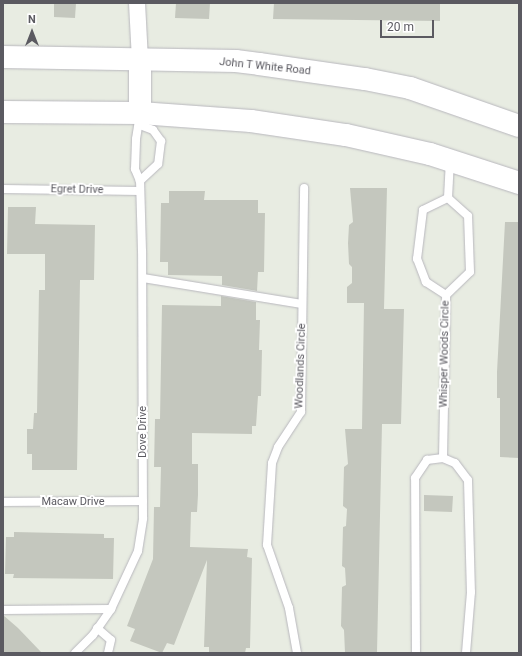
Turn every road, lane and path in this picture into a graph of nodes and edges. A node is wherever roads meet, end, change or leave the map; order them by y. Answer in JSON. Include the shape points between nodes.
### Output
{"nodes":[{"id":1,"x":137,"y":3,"type":"edge"},
{"id":2,"x":3,"y":57,"type":"edge"},
{"id":3,"x":140,"y":60,"type":"junction"},
{"id":4,"x":3,"y":112,"type":"edge"},
{"id":5,"x":140,"y":119,"type":"junction"},
{"id":6,"x":519,"y":126,"type":"edge"},
{"id":7,"x":450,"y":160,"type":"junction"},
{"id":8,"x":140,"y":181,"type":"junction"},
{"id":9,"x":519,"y":183,"type":"edge"},
{"id":10,"x":304,"y":188,"type":"dead end"},
{"id":11,"x":3,"y":189,"type":"edge"},
{"id":12,"x":140,"y":191,"type":"junction"},
{"id":13,"x":448,"y":198,"type":"junction"},
{"id":14,"x":142,"y":278,"type":"junction"},
{"id":15,"x":446,"y":295,"type":"junction"},
{"id":16,"x":302,"y":304,"type":"junction"},
{"id":17,"x":443,"y":458,"type":"junction"},
{"id":18,"x":143,"y":501,"type":"junction"},
{"id":19,"x":3,"y":502,"type":"edge"},
{"id":20,"x":111,"y":609,"type":"junction"},
{"id":21,"x":3,"y":610,"type":"edge"},
{"id":22,"x":97,"y":628,"type":"junction"},
{"id":23,"x":76,"y":653,"type":"edge"},
{"id":24,"x":108,"y":653,"type":"edge"},
{"id":25,"x":297,"y":653,"type":"edge"},
{"id":26,"x":416,"y":653,"type":"edge"},
{"id":27,"x":466,"y":653,"type":"edge"}],
"edges":[{"from":1,"to":3,"type":"street"},
{"from":2,"to":3,"type":"main road","name":"John T White Road"},
{"from":3,"to":5,"type":"main road"},
{"from":3,"to":6,"type":"main road","name":"John T White Road","via":[[236,61],[365,79],[410,88]]},
{"from":4,"to":5,"type":"main road"},
{"from":5,"to":7,"type":"main road","via":[[251,121],[346,135]]},
{"from":5,"to":8,"type":"lane","via":[[135,169]]},
{"from":5,"to":8,"type":"lane","via":[[161,141],[158,164]]},
{"from":7,"to":9,"type":"main road"},
{"from":7,"to":13,"type":"lane"},
{"from":8,"to":12,"type":"lane"},
{"from":10,"to":16,"type":"lane","name":"Woodlands Circle"},
{"from":11,"to":12,"type":"lane","name":"Egret Drive"},
{"from":12,"to":14,"type":"lane","name":"Dove Drive"},
{"from":13,"to":15,"type":"lane","via":[[468,216],[470,272]]},
{"from":13,"to":15,"type":"lane","name":"Whisper Woods Circle","via":[[422,210],[417,259],[426,282]]},
{"from":14,"to":16,"type":"lane"},
{"from":14,"to":18,"type":"lane","name":"Dove Drive"},
{"from":15,"to":17,"type":"lane","name":"Whisper Woods Circle"},
{"from":16,"to":25,"type":"lane","name":"Woodlands Circle","via":[[301,412],[278,447],[272,463],[267,545],[289,608]]},
{"from":17,"to":26,"type":"lane","via":[[427,460],[415,478]]},
{"from":17,"to":27,"type":"lane","via":[[455,463],[468,480],[471,592]]},
{"from":18,"to":19,"type":"lane","name":"Macaw Drive"},
{"from":18,"to":20,"type":"lane","name":"Dove Drive","via":[[138,550]]},
{"from":20,"to":21,"type":"lane"},
{"from":20,"to":22,"type":"lane","name":"Dove Drive"},
{"from":22,"to":23,"type":"lane","name":"Dove Drive"},
{"from":22,"to":24,"type":"lane","via":[[111,640]]}]}
